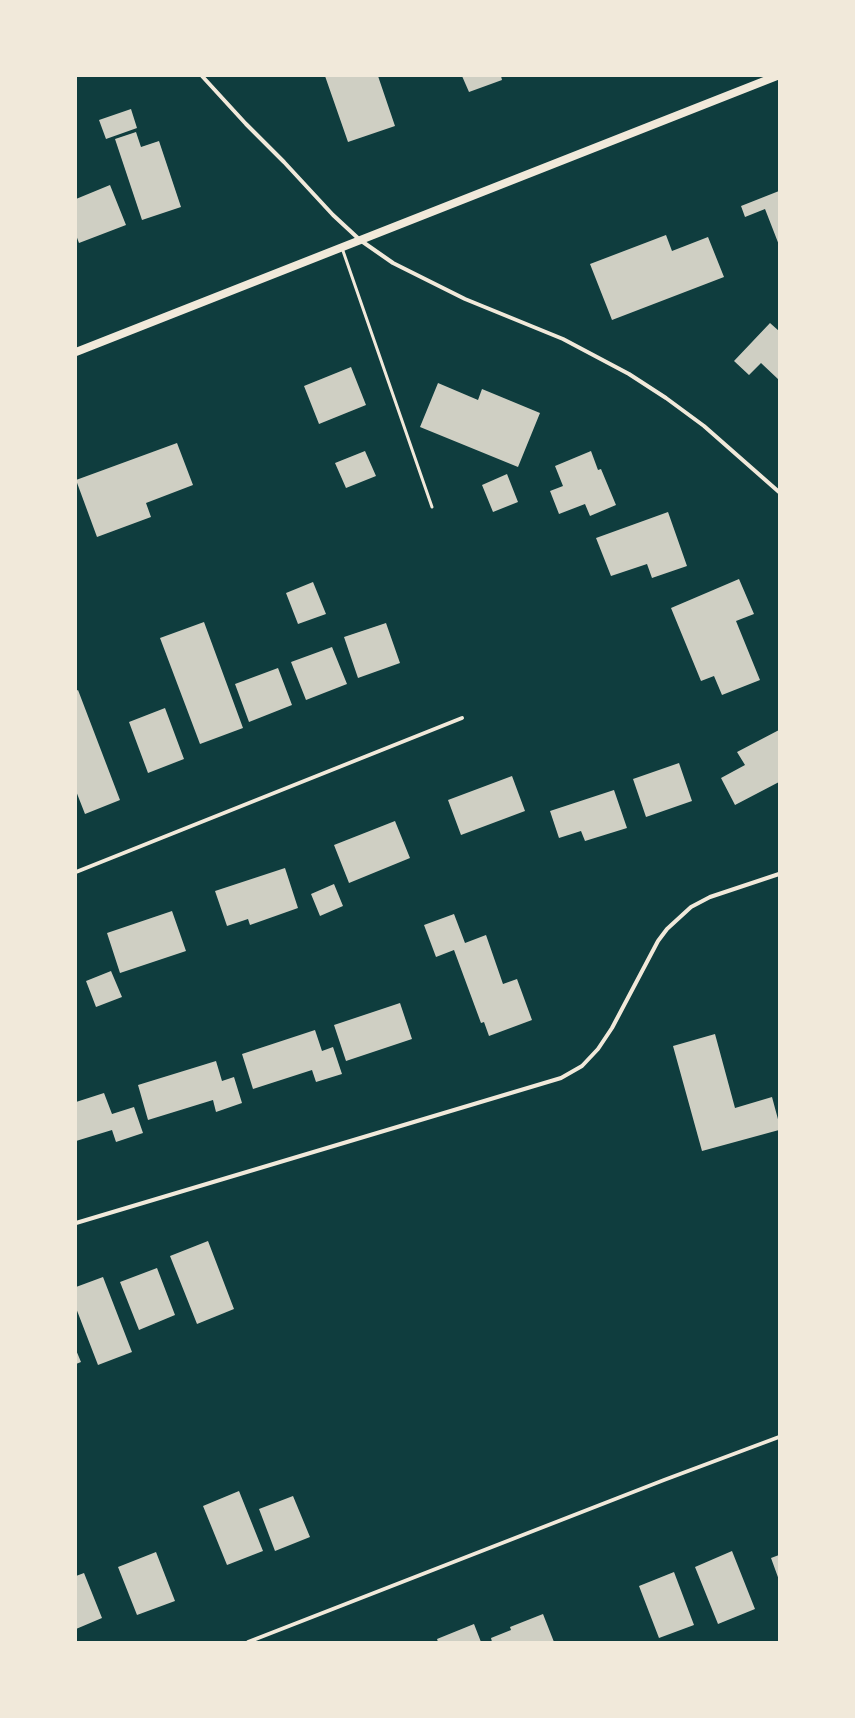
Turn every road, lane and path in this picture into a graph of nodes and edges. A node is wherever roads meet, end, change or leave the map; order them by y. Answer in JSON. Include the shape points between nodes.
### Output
{"nodes":[{"id":1,"x":202,"y":76,"type":"edge"},
{"id":2,"x":777,"y":76,"type":"edge"},
{"id":3,"x":360,"y":240,"type":"junction"},
{"id":4,"x":341,"y":247,"type":"junction"},
{"id":5,"x":76,"y":352,"type":"edge"},
{"id":6,"x":779,"y":492,"type":"edge"},
{"id":7,"x":432,"y":507,"type":"dead end"},
{"id":8,"x":462,"y":718,"type":"dead end"},
{"id":9,"x":76,"y":872,"type":"edge"},
{"id":10,"x":779,"y":874,"type":"edge"},
{"id":11,"x":76,"y":1223,"type":"edge"},
{"id":12,"x":779,"y":1437,"type":"edge"},
{"id":13,"x":248,"y":1642,"type":"edge"}],
"edges":[{"from":1,"to":3,"type":"street","via":[[333,215]]},
{"from":2,"to":3,"type":"main road"},
{"from":3,"to":4,"type":"main road"},
{"from":3,"to":6,"type":"street","via":[[393,264],[465,299],[563,339],[629,374],[704,426]]},
{"from":4,"to":5,"type":"main road"},
{"from":4,"to":7,"type":"lane"},
{"from":8,"to":9,"type":"street"},
{"from":10,"to":11,"type":"street","via":[[710,897],[691,907],[668,928],[658,941],[612,1028],[598,1049],[582,1066],[561,1078]]},
{"from":12,"to":13,"type":"street"}]}
